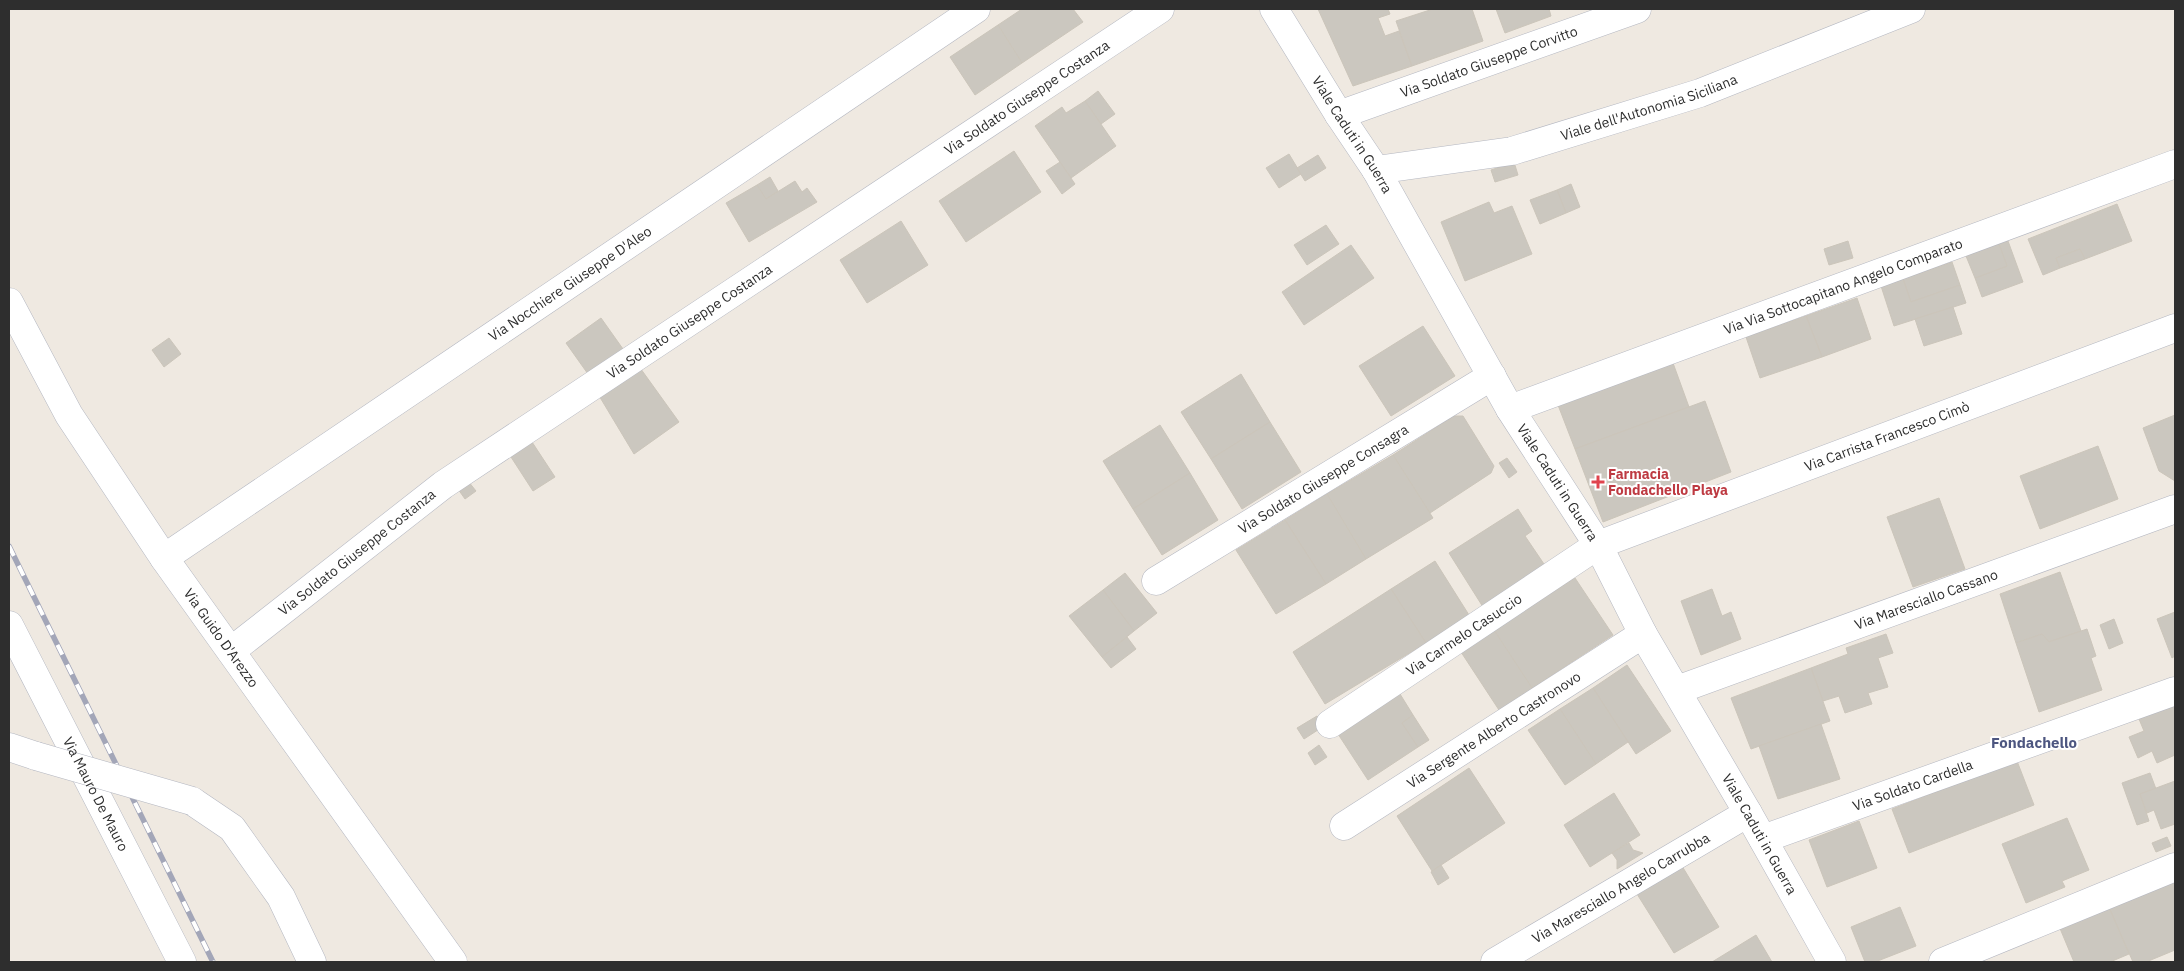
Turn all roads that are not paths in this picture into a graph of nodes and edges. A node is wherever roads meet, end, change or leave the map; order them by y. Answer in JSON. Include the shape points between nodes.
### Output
{"nodes":[{"id":1,"x":976,"y":9,"type":"edge"},
{"id":2,"x":1160,"y":9,"type":"edge"},
{"id":3,"x":1274,"y":9,"type":"edge"},
{"id":4,"x":1638,"y":9,"type":"edge"},
{"id":5,"x":1912,"y":9,"type":"edge"},
{"id":6,"x":1339,"y":115,"type":"junction"},
{"id":7,"x":2175,"y":164,"type":"edge"},
{"id":8,"x":1376,"y":170,"type":"junction"},
{"id":9,"x":9,"y":302,"type":"edge"},
{"id":10,"x":2175,"y":328,"type":"edge"},
{"id":11,"x":1492,"y":376,"type":"junction"},
{"id":12,"x":1510,"y":410,"type":"junction"},
{"id":13,"x":2175,"y":509,"type":"edge"},
{"id":14,"x":1598,"y":545,"type":"junction"},
{"id":15,"x":164,"y":558,"type":"junction"},
{"id":16,"x":1156,"y":581,"type":"dead end"},
{"id":17,"x":9,"y":625,"type":"edge"},
{"id":18,"x":1643,"y":634,"type":"junction"},
{"id":19,"x":231,"y":651,"type":"junction"},
{"id":20,"x":1677,"y":690,"type":"junction"},
{"id":21,"x":2175,"y":691,"type":"edge"},
{"id":22,"x":1330,"y":724,"type":"dead end"},
{"id":23,"x":9,"y":747,"type":"edge"},
{"id":24,"x":1748,"y":813,"type":"junction"},
{"id":25,"x":1344,"y":826,"type":"dead end"},
{"id":26,"x":1763,"y":840,"type":"junction"},
{"id":27,"x":2175,"y":867,"type":"edge"},
{"id":28,"x":182,"y":962,"type":"edge"},
{"id":29,"x":312,"y":962,"type":"edge"},
{"id":30,"x":453,"y":962,"type":"edge"},
{"id":31,"x":1495,"y":962,"type":"edge"},
{"id":32,"x":1832,"y":962,"type":"edge"},
{"id":33,"x":1943,"y":962,"type":"edge"}],
"edges":[{"from":1,"to":15,"type":"street","name":"Via Nocchiere Giuseppe D'Aleo"},
{"from":2,"to":19,"type":"street","name":"Via Soldato Giuseppe Costanza","via":[[443,485]]},
{"from":3,"to":6,"type":"street","name":"Viale Caduti in Guerra"},
{"from":4,"to":6,"type":"street","name":"Via Soldato Giuseppe Corvitto"},
{"from":5,"to":8,"type":"street","name":"Viale dell'Autonomia Siciliana","via":[[1700,93],[1512,151]]},
{"from":6,"to":8,"type":"street","name":"Viale Caduti in Guerra"},
{"from":7,"to":12,"type":"street","name":"Via Via Sottocapitano Angelo Comparato"},
{"from":8,"to":11,"type":"street","name":"Viale Caduti in Guerra"},
{"from":9,"to":15,"type":"street","name":"Via Guido D'Arezzo","via":[[68,415]]},
{"from":10,"to":14,"type":"street","name":"Via Carrista Francesco Cimò"},
{"from":11,"to":12,"type":"street","name":"Viale Caduti in Guerra"},
{"from":11,"to":16,"type":"street","name":"Via Soldato Giuseppe Consagra"},
{"from":12,"to":14,"type":"street","name":"Viale Caduti in Guerra"},
{"from":13,"to":20,"type":"street","name":"Via Maresciallo Cassano"},
{"from":14,"to":18,"type":"street","name":"Viale Caduti in Guerra"},
{"from":14,"to":22,"type":"street","name":"Via Carmelo Casuccio"},
{"from":15,"to":19,"type":"street","name":"Via Guido D'Arezzo"},
{"from":17,"to":28,"type":"street","name":"Via Mauro De Mauro"},
{"from":18,"to":20,"type":"street","name":"Viale Caduti in Guerra"},
{"from":18,"to":25,"type":"street","name":"Via Sergente Alberto Castronovo"},
{"from":19,"to":30,"type":"street","name":"Via Guido D'Arezzo"},
{"from":20,"to":24,"type":"street","name":"Viale Caduti in Guerra"},
{"from":21,"to":26,"type":"street","name":"Via Soldato Cardella"},
{"from":23,"to":29,"type":"street","bridge":true,"via":[[192,801],[232,828],[281,897]]},
{"from":24,"to":26,"type":"street","name":"Viale Caduti in Guerra"},
{"from":24,"to":31,"type":"street","name":"Via Maresciallo Angelo Carrubba"},
{"from":26,"to":32,"type":"street","name":"Viale Caduti in Guerra"},
{"from":27,"to":33,"type":"street"}]}
